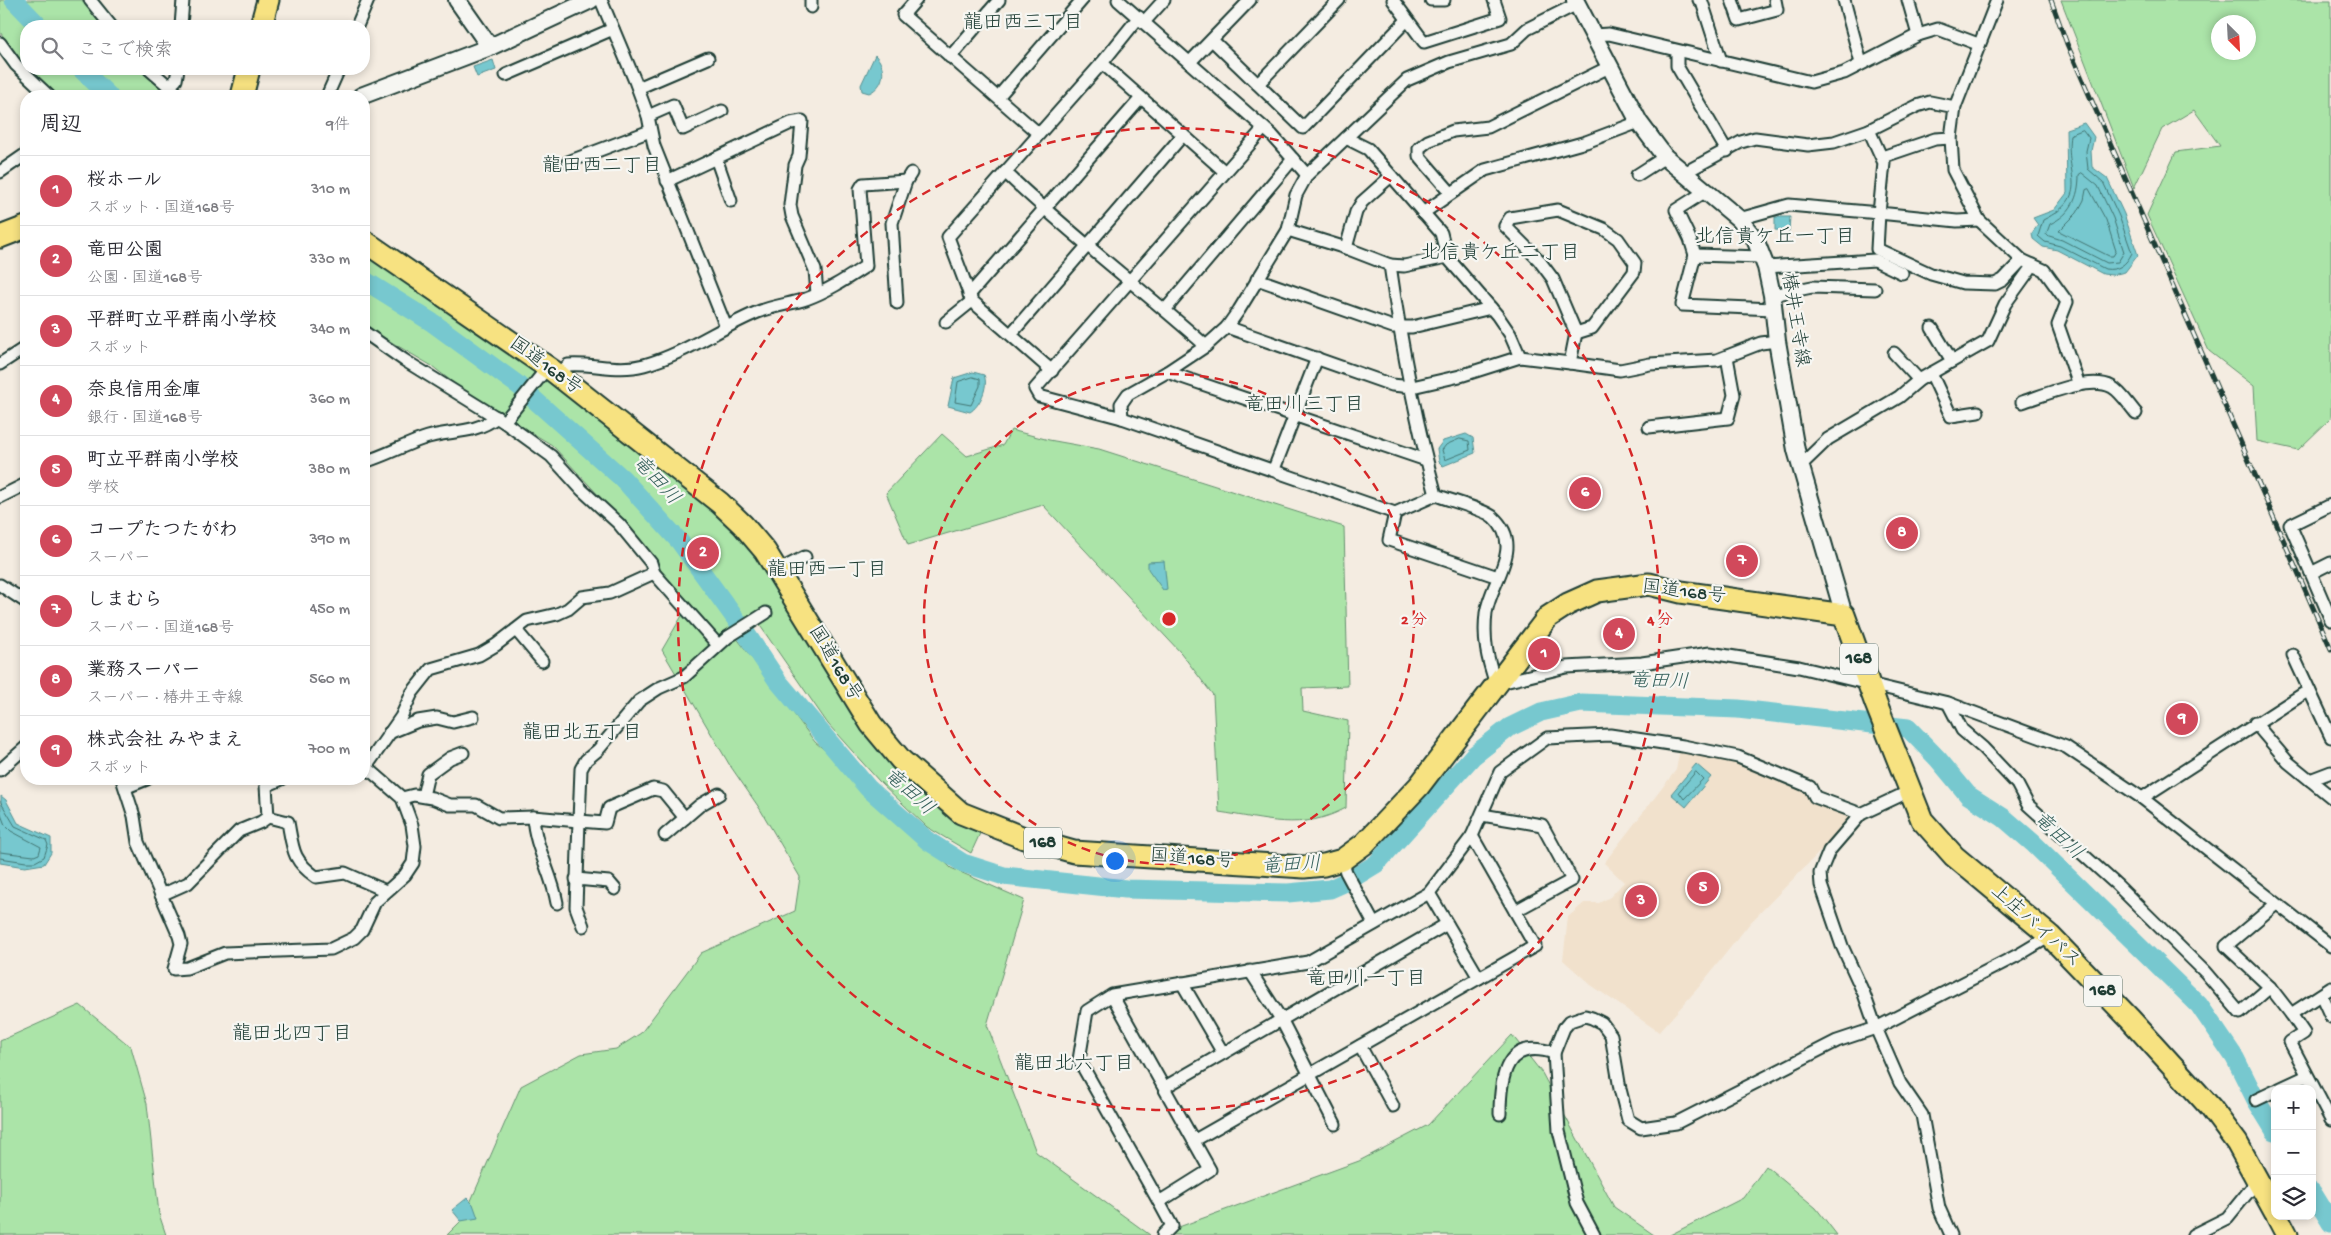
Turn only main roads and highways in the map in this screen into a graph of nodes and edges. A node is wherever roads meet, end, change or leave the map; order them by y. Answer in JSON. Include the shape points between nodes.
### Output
{"nodes":[{"id":1,"x":268,"y":0,"type":"edge"},
{"id":2,"x":458,"y":0,"type":"edge"},
{"id":3,"x":590,"y":0,"type":"edge"},
{"id":4,"x":1576,"y":2,"type":"edge"},
{"id":5,"x":263,"y":20,"type":"edge"},
{"id":6,"x":490,"y":47,"type":"junction"},
{"id":7,"x":247,"y":75,"type":"edge"},
{"id":8,"x":244,"y":90,"type":"edge"},
{"id":9,"x":370,"y":93,"type":"edge"},
{"id":10,"x":20,"y":229,"type":"edge"},
{"id":11,"x":0,"y":237,"type":"edge"},
{"id":12,"x":370,"y":245,"type":"edge"},
{"id":13,"x":1844,"y":615,"type":"junction"},
{"id":14,"x":2271,"y":1204,"type":"edge"},
{"id":15,"x":2279,"y":1220,"type":"edge"},
{"id":16,"x":2287,"y":1235,"type":"edge"}],
"edges":[{"from":1,"to":5,"type":"highway"},
{"from":2,"to":6,"type":"main road"},
{"from":3,"to":6,"type":"main road"},
{"from":4,"to":13,"type":"main road","name":"椿井王寺線","via":[[1639,122],[1665,158],[1739,219],[1756,239],[1772,302],[1800,466]]},
{"from":6,"to":9,"type":"main road"},
{"from":7,"to":8,"type":"highway"},
{"from":10,"to":11,"type":"highway"},
{"from":12,"to":13,"type":"highway","name":"国道168号","number":"168","via":[[550,372],[743,524],[765,551],[871,724],[901,760],[962,813],[1024,838],[1074,852],[1304,867],[1344,866],[1419,786],[1548,617],[1597,591],[1649,584],[1681,592]]},
{"from":13,"to":14,"type":"highway","name":"上庄バイパス","number":"168","via":[[1922,820],[1940,843],[2050,936],[2211,1108],[2237,1143]]},
{"from":15,"to":16,"type":"highway"}]}
